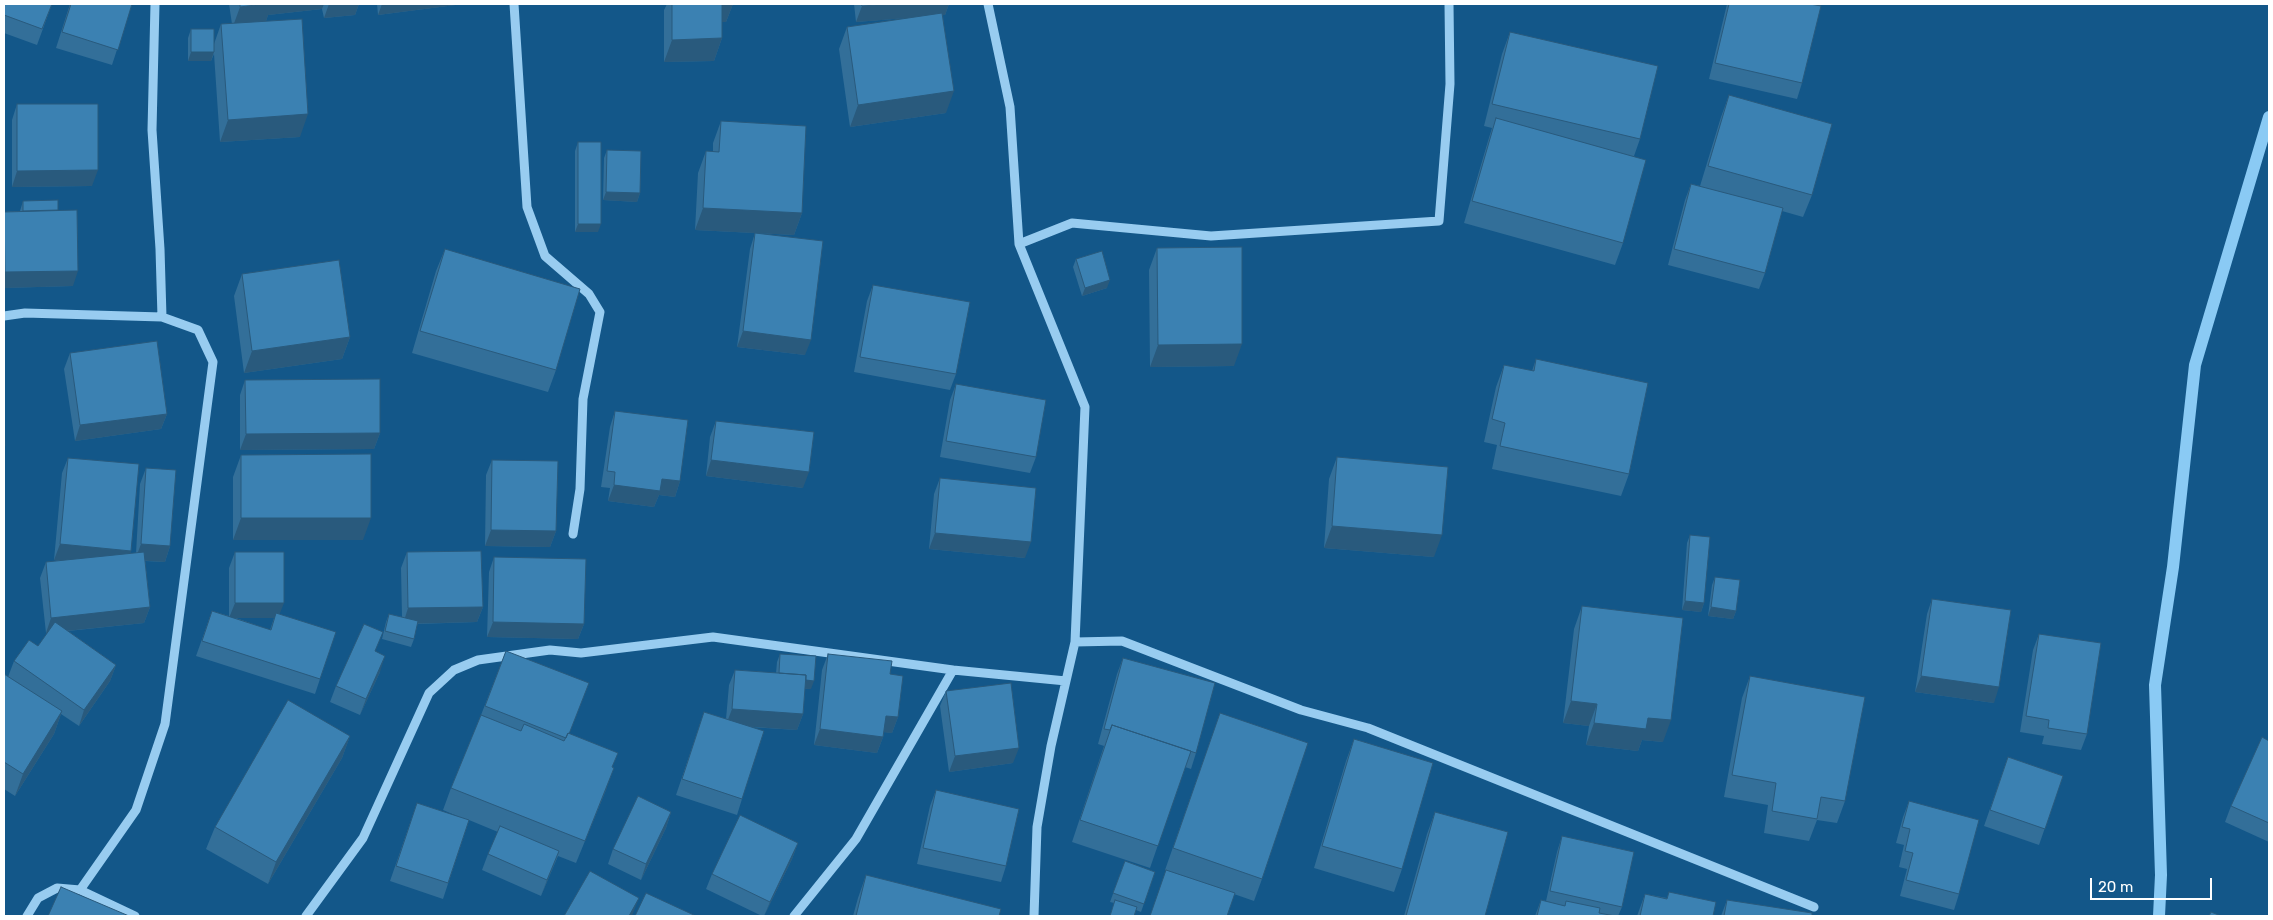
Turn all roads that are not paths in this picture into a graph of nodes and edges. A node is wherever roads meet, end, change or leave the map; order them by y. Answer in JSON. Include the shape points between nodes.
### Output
{"nodes":[{"id":1,"x":154,"y":4,"type":"edge"},
{"id":2,"x":514,"y":4,"type":"edge"},
{"id":3,"x":988,"y":4,"type":"edge"},
{"id":4,"x":1449,"y":4,"type":"edge"},
{"id":5,"x":1020,"y":244,"type":"junction"},
{"id":6,"x":4,"y":316,"type":"edge"},
{"id":7,"x":162,"y":318,"type":"junction"},
{"id":8,"x":573,"y":534,"type":"dead end"},
{"id":9,"x":1075,"y":642,"type":"junction"},
{"id":10,"x":952,"y":670,"type":"junction"},
{"id":11,"x":1066,"y":681,"type":"junction"},
{"id":12,"x":80,"y":890,"type":"junction"},
{"id":13,"x":1814,"y":907,"type":"dead end"},
{"id":14,"x":27,"y":916,"type":"edge"},
{"id":15,"x":135,"y":916,"type":"edge"},
{"id":16,"x":306,"y":916,"type":"edge"},
{"id":17,"x":794,"y":916,"type":"edge"},
{"id":18,"x":1034,"y":916,"type":"edge"}],
"edges":[{"from":1,"to":7,"type":"street","via":[[152,130]]},
{"from":2,"to":8,"type":"street","via":[[527,207],[545,256],[589,294],[600,312],[583,399],[580,489]]},
{"from":3,"to":5,"type":"street","via":[[1010,107]]},
{"from":4,"to":5,"type":"street","via":[[1450,84],[1439,220],[1211,236],[1072,223]]},
{"from":5,"to":9,"type":"street","via":[[1085,407]]},
{"from":6,"to":7,"type":"street","via":[[25,313]]},
{"from":7,"to":12,"type":"street","via":[[198,330],[213,362],[165,724],[136,810]]},
{"from":9,"to":11,"type":"street"},
{"from":9,"to":13,"type":"street","via":[[1122,641],[1301,710],[1368,728]]},
{"from":10,"to":11,"type":"street"},
{"from":10,"to":16,"type":"street","via":[[713,637],[580,653],[550,650],[478,660],[454,670],[429,693],[363,838]]},
{"from":10,"to":17,"type":"street","via":[[856,839]]},
{"from":11,"to":18,"type":"street","via":[[1037,827]]},
{"from":12,"to":14,"type":"street","via":[[57,888],[38,898]]},
{"from":12,"to":15,"type":"street"}]}
